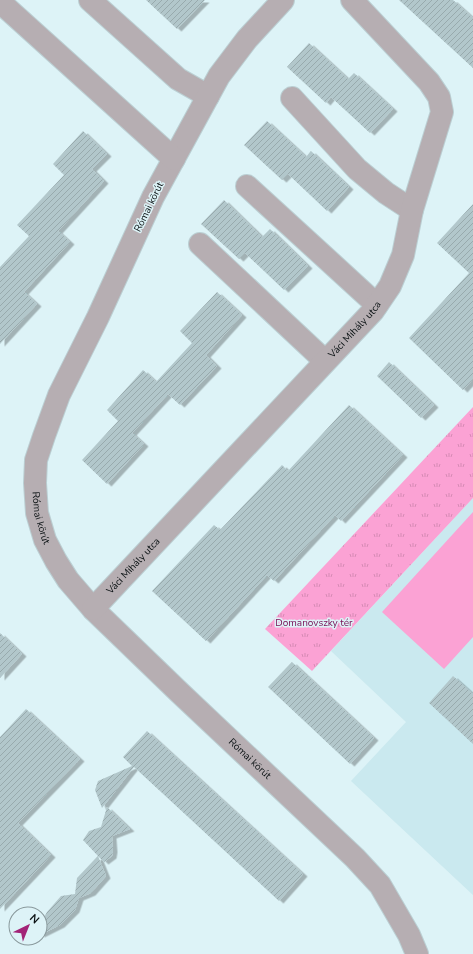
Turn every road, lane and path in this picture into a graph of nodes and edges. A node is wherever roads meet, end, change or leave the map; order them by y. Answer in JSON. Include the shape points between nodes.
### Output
{"nodes":[{"id":1,"x":90,"y":0,"type":"edge"},
{"id":2,"x":283,"y":0,"type":"edge"},
{"id":3,"x":352,"y":0,"type":"edge"},
{"id":4,"x":0,"y":2,"type":"edge"},
{"id":5,"x":208,"y":96,"type":"junction"},
{"id":6,"x":292,"y":98,"type":"dead end"},
{"id":7,"x":174,"y":159,"type":"junction"},
{"id":8,"x":248,"y":186,"type":"dead end"},
{"id":9,"x":412,"y":210,"type":"junction"},
{"id":10,"x":200,"y":244,"type":"dead end"},
{"id":11,"x":376,"y":305,"type":"junction"},
{"id":12,"x":325,"y":362,"type":"junction"},
{"id":13,"x":93,"y":609,"type":"junction"},
{"id":14,"x":417,"y":954,"type":"edge"}],
"edges":[{"from":1,"to":5,"type":"street","via":[[178,79]]},
{"from":2,"to":5,"type":"street","name":"Római körút","via":[[234,55]]},
{"from":3,"to":9,"type":"street","name":"Váci Mihály utca","via":[[429,82],[439,97],[442,112]]},
{"from":4,"to":7,"type":"street"},
{"from":5,"to":7,"type":"street","name":"Római körút"},
{"from":6,"to":9,"type":"street","via":[[357,169]]},
{"from":7,"to":13,"type":"street","name":"Római körút","via":[[59,395],[36,460],[37,513],[45,540],[68,580]]},
{"from":8,"to":11,"type":"street"},
{"from":9,"to":11,"type":"street","name":"Váci Mihály utca","via":[[403,255],[390,286]]},
{"from":10,"to":12,"type":"street"},
{"from":11,"to":12,"type":"street","name":"Váci Mihály utca"},
{"from":12,"to":13,"type":"street","name":"Váci Mihály utca"},
{"from":13,"to":14,"type":"street","name":"Római körút","via":[[356,858],[380,885]]}]}
